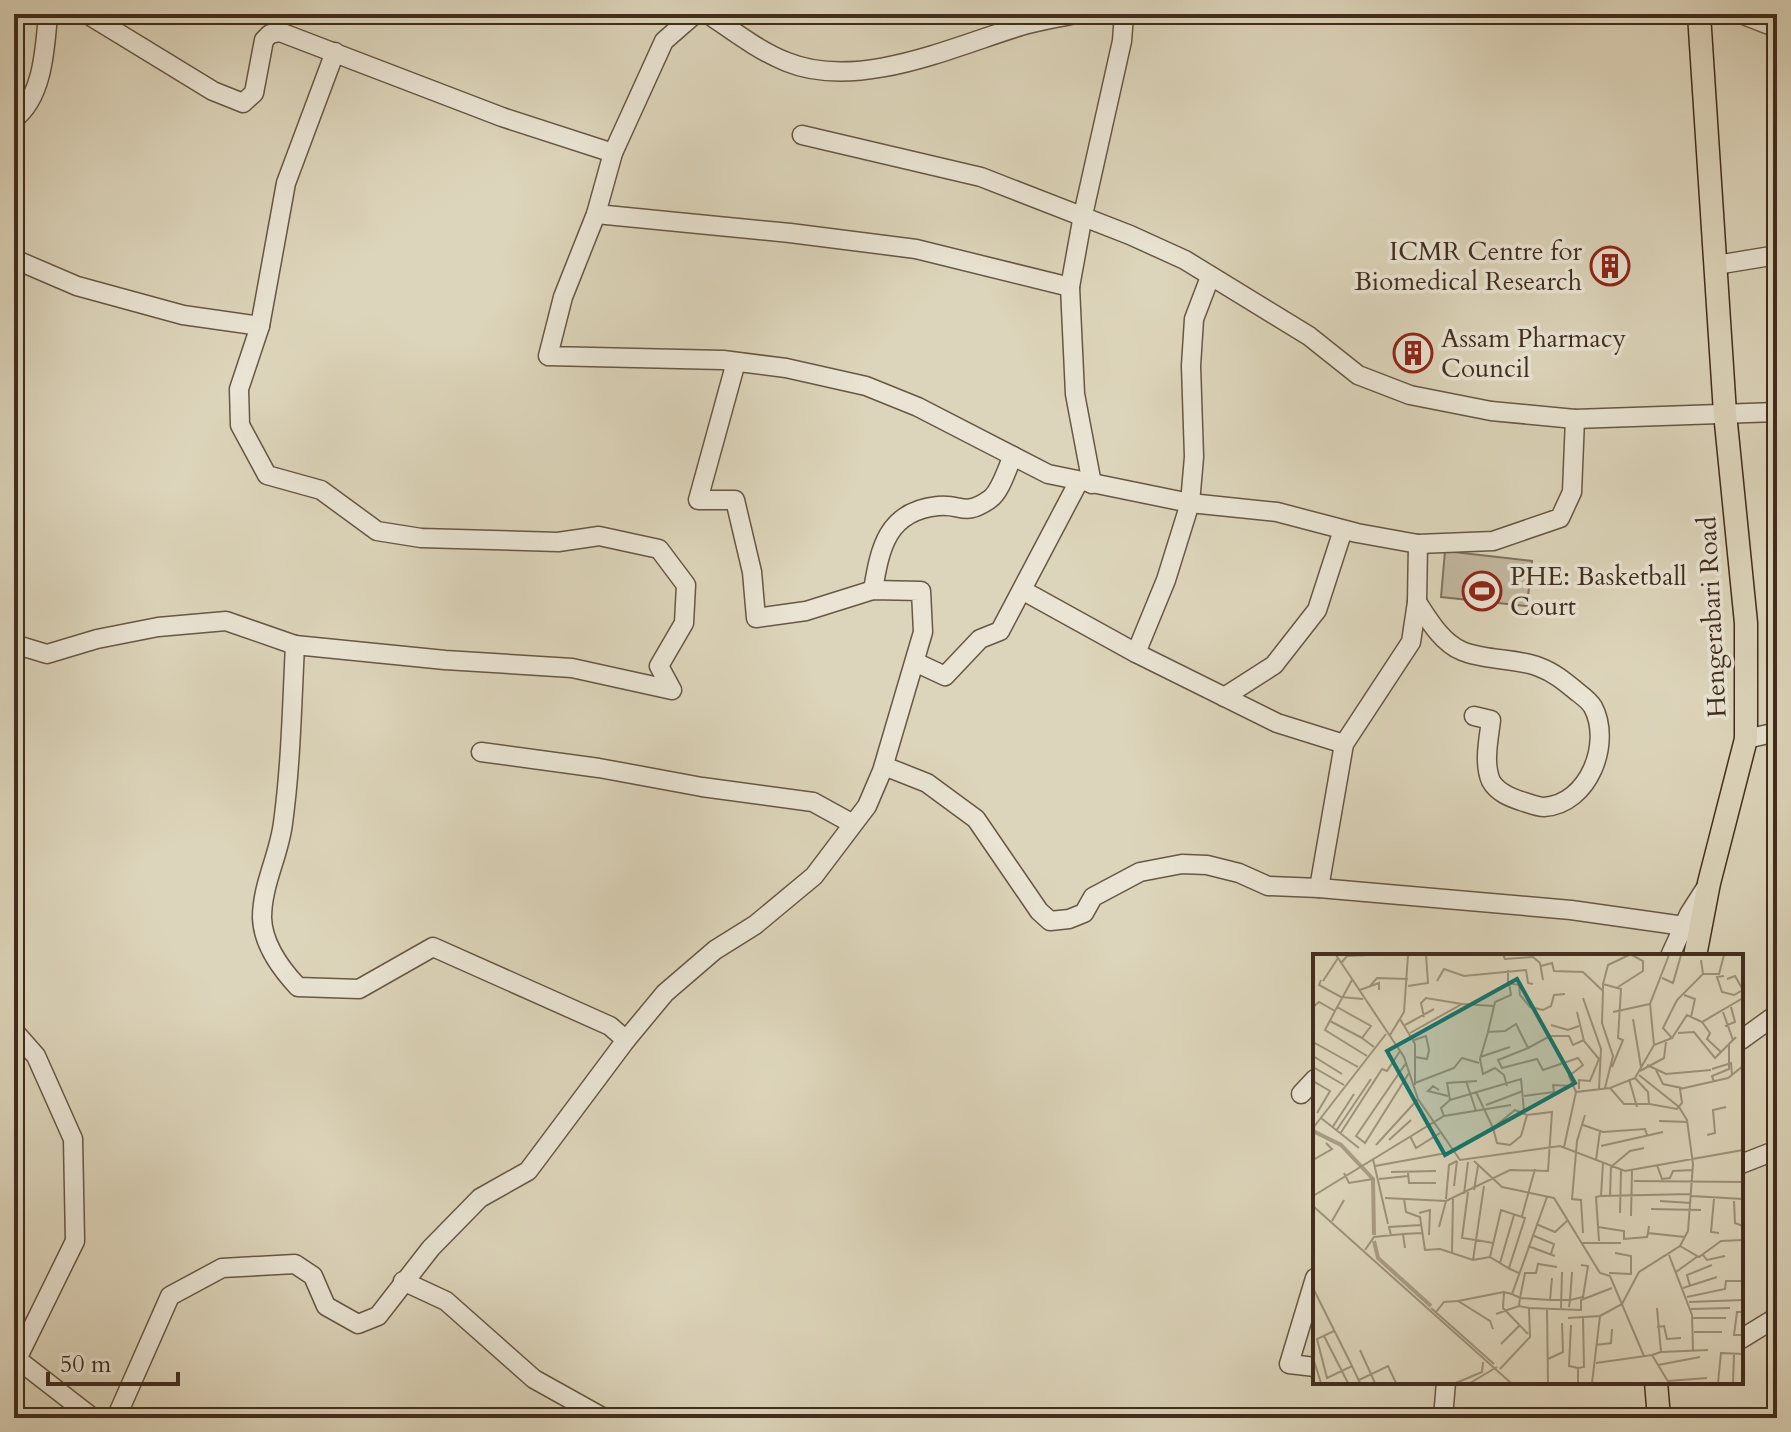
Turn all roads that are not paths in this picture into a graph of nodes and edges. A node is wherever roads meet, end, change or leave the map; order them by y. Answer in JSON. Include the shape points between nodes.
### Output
{"nodes":[{"id":1,"x":48,"y":14,"type":"edge"},
{"id":2,"x":87,"y":14,"type":"edge"},
{"id":3,"x":695,"y":14,"type":"edge"},
{"id":4,"x":708,"y":14,"type":"edge"},
{"id":5,"x":1075,"y":14,"type":"edge"},
{"id":6,"x":1124,"y":14,"type":"edge"},
{"id":7,"x":1699,"y":14,"type":"edge"},
{"id":8,"x":1741,"y":14,"type":"edge"},
{"id":9,"x":1777,"y":28,"type":"edge"},
{"id":10,"x":335,"y":52,"type":"junction"},
{"id":11,"x":14,"y":119,"type":"edge"},
{"id":12,"x":802,"y":135,"type":"dead end"},
{"id":13,"x":613,"y":153,"type":"junction"},
{"id":14,"x":596,"y":214,"type":"junction"},
{"id":15,"x":1083,"y":215,"type":"junction"},
{"id":16,"x":1777,"y":255,"type":"edge"},
{"id":17,"x":14,"y":259,"type":"edge"},
{"id":18,"x":1716,"y":265,"type":"junction"},
{"id":19,"x":1210,"y":277,"type":"junction"},
{"id":20,"x":1070,"y":287,"type":"junction"},
{"id":21,"x":260,"y":326,"type":"junction"},
{"id":22,"x":736,"y":362,"type":"junction"},
{"id":23,"x":1777,"y":412,"type":"edge"},
{"id":24,"x":1725,"y":413,"type":"junction"},
{"id":25,"x":1575,"y":419,"type":"junction"},
{"id":26,"x":1013,"y":456,"type":"junction"},
{"id":27,"x":1086,"y":483,"type":"junction"},
{"id":28,"x":1190,"y":503,"type":"junction"},
{"id":29,"x":1343,"y":530,"type":"junction"},
{"id":30,"x":1418,"y":544,"type":"junction"},
{"id":31,"x":873,"y":590,"type":"junction"},
{"id":32,"x":1022,"y":590,"type":"junction"},
{"id":33,"x":1417,"y":602,"type":"junction"},
{"id":34,"x":14,"y":644,"type":"edge"},
{"id":35,"x":295,"y":645,"type":"junction"},
{"id":36,"x":1136,"y":653,"type":"junction"},
{"id":37,"x":915,"y":662,"type":"junction"},
{"id":38,"x":1224,"y":697,"type":"junction"},
{"id":39,"x":1474,"y":716,"type":"dead end"},
{"id":40,"x":1777,"y":732,"type":"edge"},
{"id":41,"x":1746,"y":739,"type":"junction"},
{"id":42,"x":1344,"y":744,"type":"junction"},
{"id":43,"x":481,"y":752,"type":"dead end"},
{"id":44,"x":884,"y":766,"type":"junction"},
{"id":45,"x":853,"y":824,"type":"junction"},
{"id":46,"x":1709,"y":883,"type":"junction"},
{"id":47,"x":1319,"y":888,"type":"junction"},
{"id":48,"x":1684,"y":926,"type":"junction"},
{"id":49,"x":1671,"y":954,"type":"edge"},
{"id":50,"x":1695,"y":954,"type":"edge"},
{"id":51,"x":1777,"y":1014,"type":"edge"},
{"id":52,"x":14,"y":1031,"type":"edge"},
{"id":53,"x":1743,"y":1039,"type":"edge"},
{"id":54,"x":626,"y":1040,"type":"junction"},
{"id":55,"x":1313,"y":1081,"type":"edge"},
{"id":56,"x":1301,"y":1094,"type":"dead end"},
{"id":57,"x":1777,"y":1150,"type":"edge"},
{"id":58,"x":1743,"y":1163,"type":"edge"},
{"id":59,"x":403,"y":1281,"type":"junction"},
{"id":60,"x":1313,"y":1285,"type":"edge"},
{"id":61,"x":1777,"y":1317,"type":"edge"},
{"id":62,"x":1743,"y":1338,"type":"edge"},
{"id":63,"x":1313,"y":1367,"type":"edge"},
{"id":64,"x":1446,"y":1384,"type":"edge"},
{"id":65,"x":1656,"y":1384,"type":"edge"},
{"id":66,"x":93,"y":1418,"type":"edge"},
{"id":67,"x":116,"y":1418,"type":"edge"},
{"id":68,"x":604,"y":1418,"type":"edge"},
{"id":69,"x":1443,"y":1418,"type":"edge"},
{"id":70,"x":1659,"y":1418,"type":"edge"}],
"edges":[{"from":1,"to":11,"type":"street","via":[[40,70],[27,109]]},
{"from":2,"to":10,"type":"street","via":[[213,91],[243,103],[254,93],[264,40],[270,34],[280,32]]},
{"from":3,"to":13,"type":"street","via":[[664,41]]},
{"from":4,"to":5,"type":"street","via":[[789,64],[840,73],[884,67]]},
{"from":6,"to":15,"type":"street"},
{"from":7,"to":18,"type":"main road","name":"Hengerabari Road"},
{"from":8,"to":9,"type":"street"},
{"from":10,"to":13,"type":"street","via":[[502,117]]},
{"from":10,"to":21,"type":"street","via":[[286,183]]},
{"from":12,"to":15,"type":"street","via":[[981,177]]},
{"from":13,"to":14,"type":"street"},
{"from":14,"to":20,"type":"street","via":[[916,249]]},
{"from":14,"to":22,"type":"street","via":[[563,297],[548,356]]},
{"from":15,"to":19,"type":"street","via":[[1185,260]]},
{"from":15,"to":20,"type":"street"},
{"from":16,"to":18,"type":"street"},
{"from":17,"to":21,"type":"street","via":[[77,286],[153,307]]},
{"from":18,"to":24,"type":"main road","name":"Hengerabari Road"},
{"from":19,"to":25,"type":"street","via":[[1309,336],[1358,375],[1423,398]]},
{"from":19,"to":28,"type":"street","via":[[1194,319]]},
{"from":20,"to":27,"type":"street"},
{"from":21,"to":35,"type":"street","via":[[239,389],[240,425],[267,475],[321,490],[377,531],[421,538],[558,542],[599,536],[659,549],[686,585],[684,623],[659,666],[672,690],[572,668]]},
{"from":22,"to":26,"type":"street","via":[[866,386]]},
{"from":22,"to":31,"type":"street","via":[[698,500],[735,500],[752,572],[756,618],[806,611]]},
{"from":23,"to":24,"type":"street"},
{"from":24,"to":25,"type":"street"},
{"from":24,"to":41,"type":"main road","name":"Hengerabari Road","via":[[1746,623]]},
{"from":25,"to":30,"type":"street","via":[[1572,492],[1560,518],[1493,541]]},
{"from":26,"to":27,"type":"street","via":[[1048,474]]},
{"from":26,"to":31,"type":"street","via":[[993,497],[968,510],[939,505],[915,511],[890,528]]},
{"from":27,"to":28,"type":"street"},
{"from":27,"to":32,"type":"street"},
{"from":28,"to":29,"type":"street","via":[[1277,512]]},
{"from":28,"to":36,"type":"street"},
{"from":29,"to":30,"type":"street"},
{"from":29,"to":38,"type":"street","via":[[1317,610],[1274,665]]},
{"from":30,"to":33,"type":"street"},
{"from":31,"to":37,"type":"street","via":[[921,591],[923,632]]},
{"from":32,"to":36,"type":"street"},
{"from":32,"to":37,"type":"street","via":[[1000,631],[980,639],[945,676]]},
{"from":33,"to":39,"type":"street","via":[[1459,651],[1536,665],[1585,698],[1593,708],[1601,744],[1595,765],[1566,800],[1543,807],[1506,796],[1492,781],[1487,758],[1491,720]]},
{"from":33,"to":42,"type":"street","via":[[1411,642]]},
{"from":34,"to":35,"type":"street","via":[[47,654],[158,627],[226,621]]},
{"from":35,"to":54,"type":"street","via":[[283,827],[266,880],[262,921],[278,967],[298,987],[359,989],[433,947],[610,1026]]},
{"from":36,"to":38,"type":"street"},
{"from":37,"to":44,"type":"street"},
{"from":38,"to":42,"type":"street","via":[[1277,723]]},
{"from":40,"to":41,"type":"street"},
{"from":41,"to":46,"type":"main road","name":"Hengerabari Road"},
{"from":42,"to":47,"type":"street"},
{"from":43,"to":45,"type":"street","via":[[813,802]]},
{"from":44,"to":45,"type":"street"},
{"from":44,"to":47,"type":"street","via":[[927,783],[976,819],[1050,921],[1084,913],[1093,897],[1140,872],[1182,864],[1239,873],[1268,886]]},
{"from":45,"to":54,"type":"street","via":[[814,876],[675,984]]},
{"from":46,"to":48,"type":"street"},
{"from":46,"to":50,"type":"main road","name":"Hengerabari Road"},
{"from":47,"to":48,"type":"street","via":[[1571,910]]},
{"from":48,"to":49,"type":"street"},
{"from":51,"to":53,"type":"street"},
{"from":52,"to":66,"type":"street","via":[[36,1056],[73,1139],[75,1241],[17,1359]]},
{"from":54,"to":59,"type":"street","via":[[528,1171],[480,1198]]},
{"from":55,"to":56,"type":"street"},
{"from":57,"to":58,"type":"street"},
{"from":59,"to":67,"type":"street","via":[[378,1316],[358,1324],[326,1306],[313,1276],[295,1264],[222,1268],[170,1296]]},
{"from":59,"to":68,"type":"street","via":[[446,1301],[534,1379]]},
{"from":60,"to":63,"type":"street","via":[[1289,1364]]},
{"from":61,"to":62,"type":"street"},
{"from":64,"to":69,"type":"street"},
{"from":65,"to":70,"type":"main road"}]}
